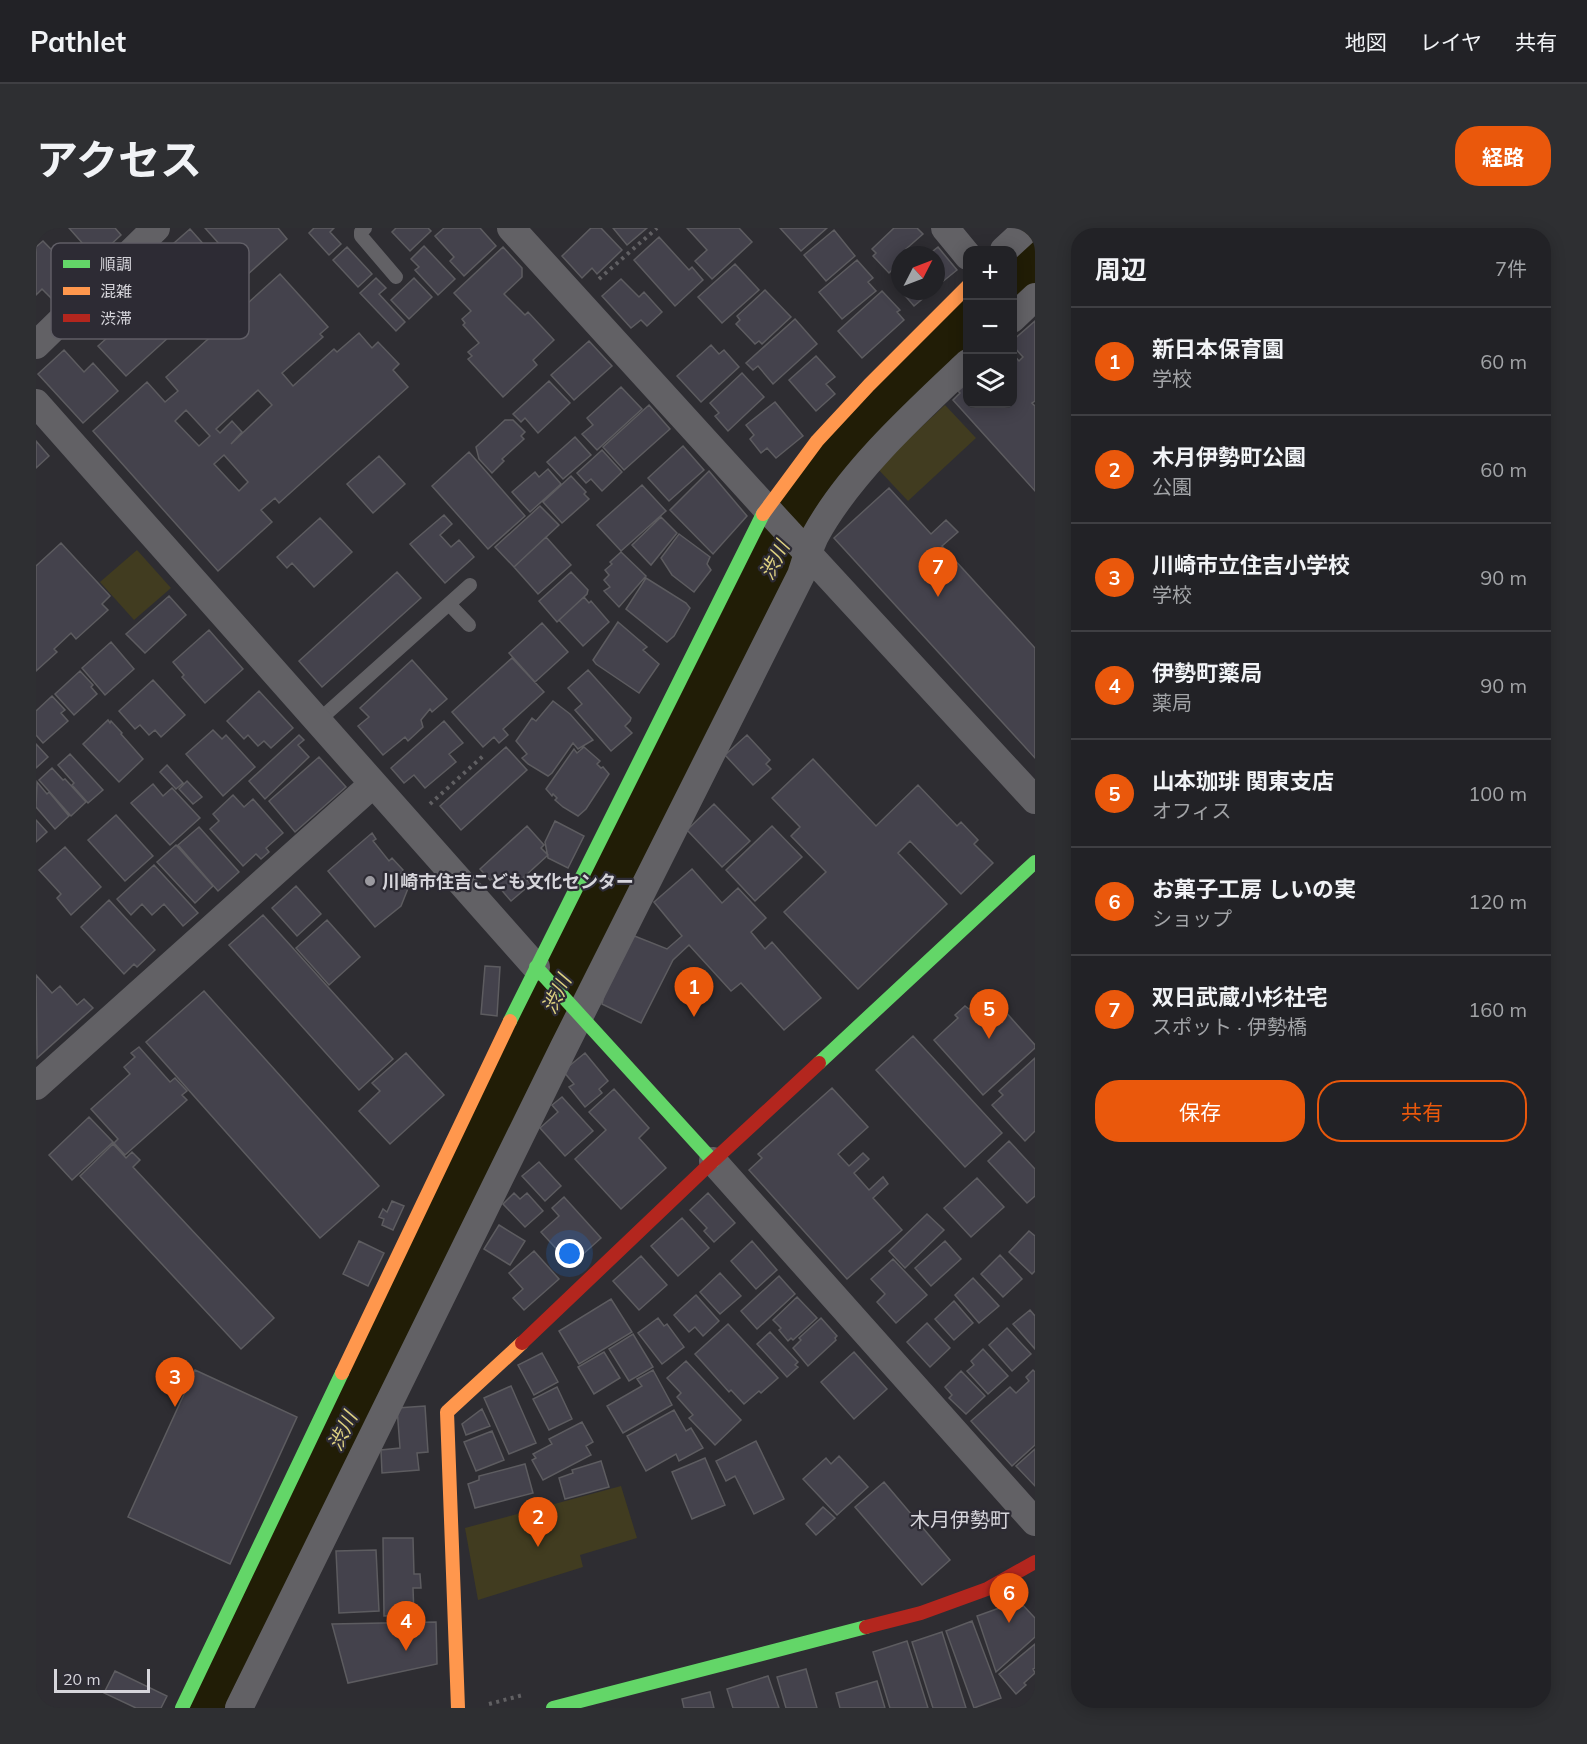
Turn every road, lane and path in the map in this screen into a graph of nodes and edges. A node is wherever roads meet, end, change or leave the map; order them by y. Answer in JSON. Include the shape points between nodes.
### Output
{"nodes":[{"id":1,"x":156,"y":228,"type":"edge"},
{"id":2,"x":365,"y":228,"type":"edge"},
{"id":3,"x":512,"y":228,"type":"edge"},
{"id":4,"x":657,"y":228,"type":"edge"},
{"id":5,"x":945,"y":228,"type":"edge"},
{"id":6,"x":1028,"y":228,"type":"edge"},
{"id":7,"x":141,"y":243,"type":"edge"},
{"id":8,"x":1008,"y":246,"type":"edge"},
{"id":9,"x":963,"y":250,"type":"edge"},
{"id":10,"x":396,"y":277,"type":"dead end"},
{"id":11,"x":963,"y":291,"type":"edge"},
{"id":12,"x":1035,"y":297,"type":"edge"},
{"id":13,"x":577,"y":299,"type":"junction"},
{"id":14,"x":1017,"y":314,"type":"edge"},
{"id":15,"x":51,"y":330,"type":"edge"},
{"id":16,"x":36,"y":345,"type":"edge"},
{"id":17,"x":963,"y":368,"type":"edge"},
{"id":18,"x":36,"y":404,"type":"edge"},
{"id":19,"x":766,"y":508,"type":"junction"},
{"id":20,"x":808,"y":553,"type":"junction"},
{"id":21,"x":470,"y":585,"type":"dead end"},
{"id":22,"x":449,"y":604,"type":"junction"},
{"id":23,"x":469,"y":625,"type":"dead end"},
{"id":24,"x":318,"y":721,"type":"junction"},
{"id":25,"x":483,"y":756,"type":"dead end"},
{"id":26,"x":373,"y":784,"type":"junction"},
{"id":27,"x":1035,"y":800,"type":"edge"},
{"id":28,"x":408,"y":823,"type":"junction"},
{"id":29,"x":1035,"y":862,"type":"edge"},
{"id":30,"x":536,"y":967,"type":"junction"},
{"id":31,"x":581,"y":1015,"type":"junction"},
{"id":32,"x":36,"y":1086,"type":"edge"},
{"id":33,"x":713,"y":1161,"type":"junction"},
{"id":34,"x":1035,"y":1522,"type":"edge"},
{"id":35,"x":1035,"y":1562,"type":"edge"},
{"id":36,"x":182,"y":1708,"type":"edge"},
{"id":37,"x":239,"y":1708,"type":"edge"},
{"id":38,"x":458,"y":1708,"type":"edge"},
{"id":39,"x":553,"y":1708,"type":"edge"}],
"edges":[{"from":1,"to":7,"type":"street"},
{"from":2,"to":10,"type":"lane","via":[[361,236]]},
{"from":3,"to":13,"type":"street"},
{"from":4,"to":13,"type":"path"},
{"from":5,"to":9,"type":"street"},
{"from":6,"to":8,"type":"street"},
{"from":11,"to":19,"type":"street","via":[[825,433]]},
{"from":12,"to":14,"type":"street"},
{"from":13,"to":19,"type":"street"},
{"from":15,"to":16,"type":"street"},
{"from":17,"to":20,"type":"street","via":[[849,486]]},
{"from":18,"to":24,"type":"street"},
{"from":19,"to":20,"type":"street"},
{"from":19,"to":30,"type":"street"},
{"from":20,"to":27,"type":"street"},
{"from":20,"to":31,"type":"street","via":[[801,575]]},
{"from":21,"to":22,"type":"lane"},
{"from":22,"to":23,"type":"lane"},
{"from":22,"to":24,"type":"lane"},
{"from":24,"to":26,"type":"street"},
{"from":25,"to":28,"type":"path"},
{"from":26,"to":28,"type":"street"},
{"from":26,"to":32,"type":"street"},
{"from":28,"to":30,"type":"street"},
{"from":29,"to":33,"type":"street"},
{"from":30,"to":31,"type":"street"},
{"from":30,"to":36,"type":"street"},
{"from":31,"to":33,"type":"street"},
{"from":31,"to":37,"type":"street"},
{"from":33,"to":34,"type":"street"},
{"from":33,"to":38,"type":"street","via":[[447,1412]]},
{"from":35,"to":39,"type":"street","via":[[987,1589],[921,1613]]}]}
